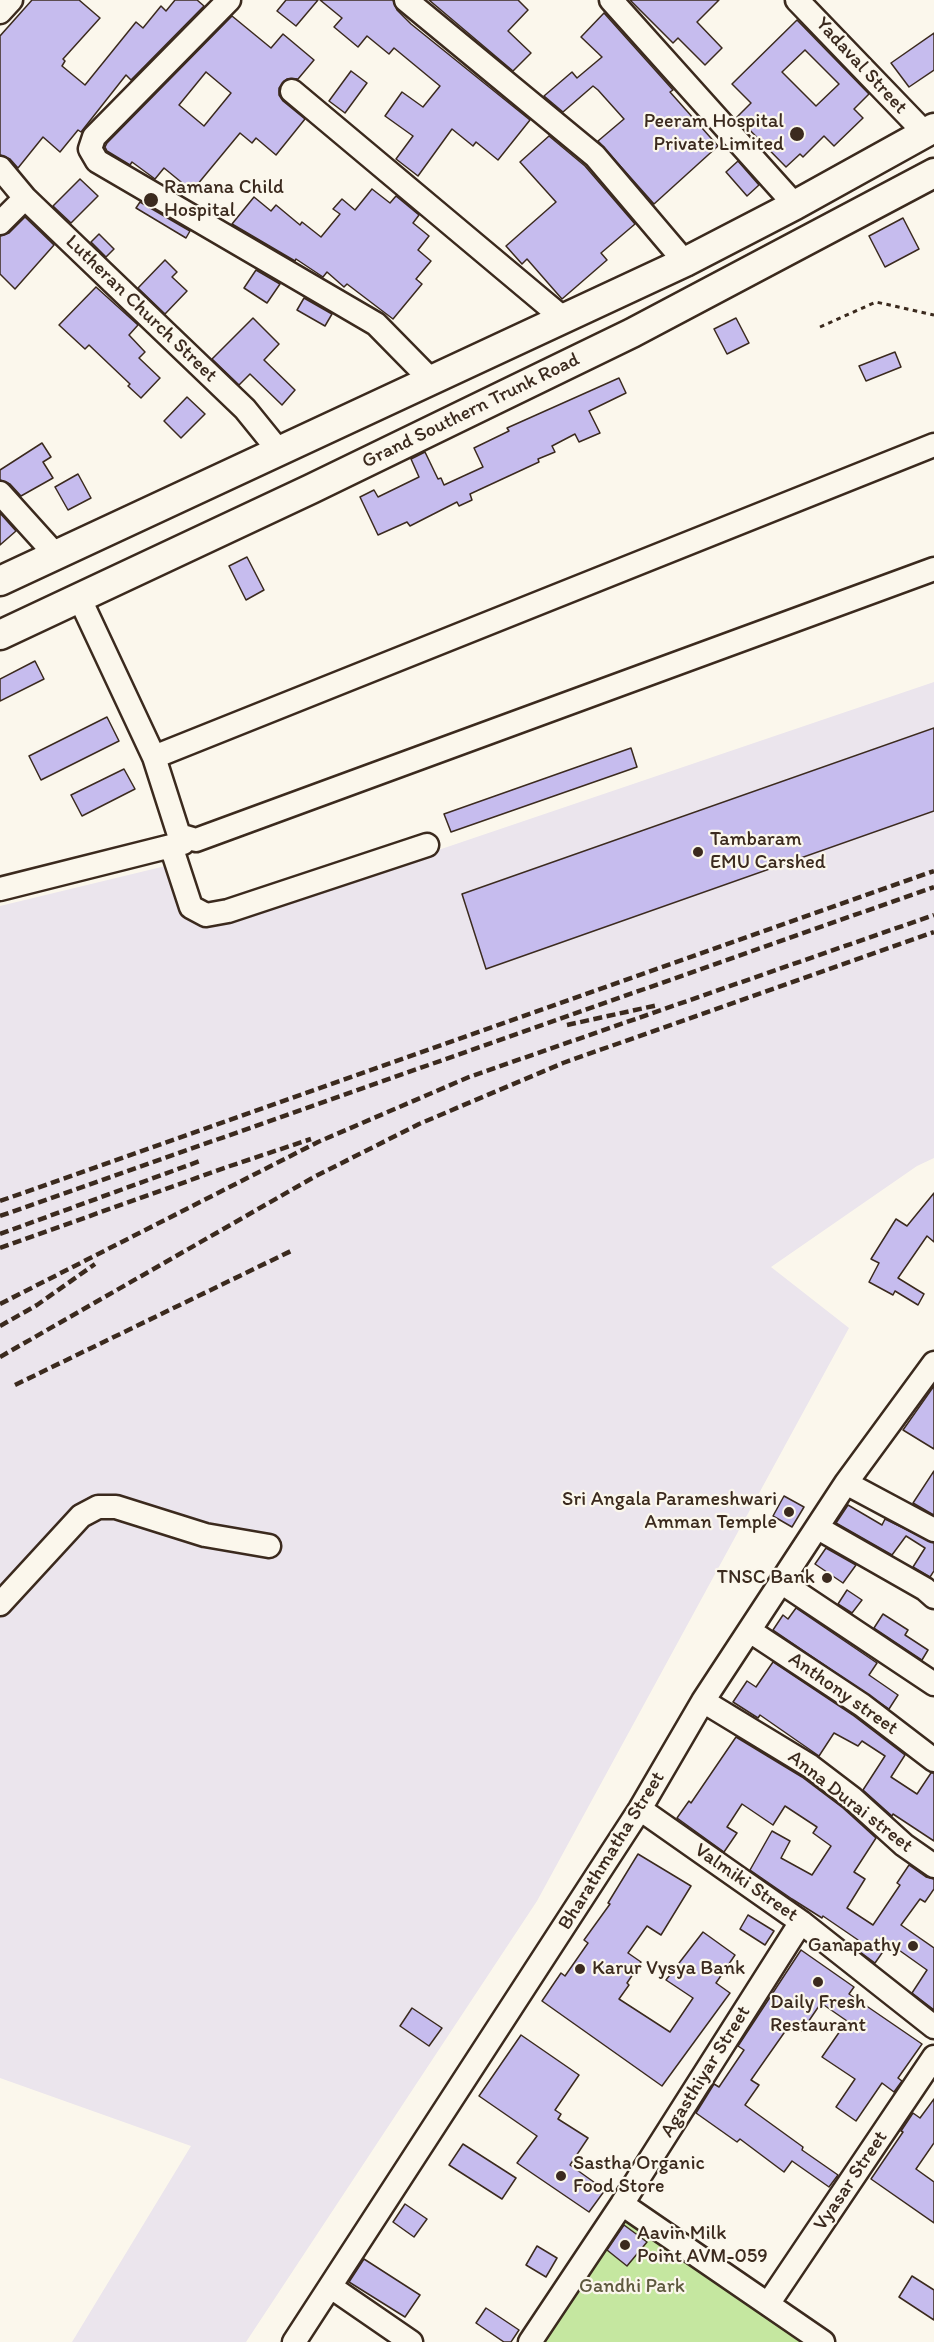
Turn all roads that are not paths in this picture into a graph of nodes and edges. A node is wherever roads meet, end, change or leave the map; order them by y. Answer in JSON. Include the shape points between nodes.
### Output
{"nodes":[{"id":1,"x":11,"y":0,"type":"edge"},
{"id":2,"x":229,"y":0,"type":"edge"},
{"id":3,"x":406,"y":0,"type":"edge"},
{"id":4,"x":611,"y":0,"type":"edge"},
{"id":5,"x":797,"y":0,"type":"edge"},
{"id":6,"x":0,"y":12,"type":"edge"},
{"id":7,"x":292,"y":91,"type":"dead end"},
{"id":8,"x":929,"y":130,"type":"edge"},
{"id":9,"x":0,"y":168,"type":"edge"},
{"id":10,"x":934,"y":173,"type":"edge"},
{"id":11,"x":25,"y":198,"type":"junction"},
{"id":12,"x":795,"y":205,"type":"junction"},
{"id":13,"x":0,"y":223,"type":"edge"},
{"id":14,"x":685,"y":262,"type":"junction"},
{"id":15,"x":564,"y":319,"type":"junction"},
{"id":16,"x":431,"y":380,"type":"junction"},
{"id":17,"x":934,"y":445,"type":"edge"},
{"id":18,"x":279,"y":451,"type":"junction"},
{"id":19,"x":0,"y":493,"type":"edge"},
{"id":20,"x":55,"y":554,"type":"junction"},
{"id":21,"x":934,"y":569,"type":"edge"},
{"id":22,"x":0,"y":580,"type":"edge"},
{"id":23,"x":79,"y":597,"type":"junction"},
{"id":24,"x":0,"y":635,"type":"edge"},
{"id":25,"x":154,"y":757,"type":"junction"},
{"id":26,"x":196,"y":840,"type":"junction"},
{"id":27,"x":427,"y":845,"type":"dead end"},
{"id":28,"x":171,"y":846,"type":"junction"},
{"id":29,"x":0,"y":889,"type":"edge"},
{"id":30,"x":934,"y":1363,"type":"edge"},
{"id":31,"x":846,"y":1483,"type":"junction"},
{"id":32,"x":818,"y":1528,"type":"junction"},
{"id":33,"x":934,"y":1530,"type":"edge"},
{"id":34,"x":269,"y":1546,"type":"dead end"},
{"id":35,"x":782,"y":1582,"type":"junction"},
{"id":36,"x":934,"y":1598,"type":"edge"},
{"id":37,"x":0,"y":1604,"type":"edge"},
{"id":38,"x":750,"y":1631,"type":"junction"},
{"id":39,"x":934,"y":1684,"type":"edge"},
{"id":40,"x":703,"y":1701,"type":"junction"},
{"id":41,"x":934,"y":1760,"type":"edge"},
{"id":42,"x":640,"y":1809,"type":"junction"},
{"id":43,"x":934,"y":1866,"type":"edge"},
{"id":44,"x":801,"y":1922,"type":"junction"},
{"id":45,"x":934,"y":2027,"type":"edge"},
{"id":46,"x":934,"y":2057,"type":"edge"},
{"id":47,"x":622,"y":2204,"type":"junction"},
{"id":48,"x":331,"y":2287,"type":"junction"},
{"id":49,"x":768,"y":2304,"type":"junction"},
{"id":50,"x":294,"y":2342,"type":"edge"},
{"id":51,"x":411,"y":2342,"type":"edge"},
{"id":52,"x":530,"y":2342,"type":"edge"},
{"id":53,"x":823,"y":2342,"type":"edge"}],
"edges":[{"from":1,"to":6,"type":"street"},
{"from":2,"to":16,"type":"street","via":[[94,137],[90,149],[97,161],[376,324]]},
{"from":3,"to":14,"type":"street","via":[[595,156]]},
{"from":4,"to":12,"type":"street"},
{"from":5,"to":8,"type":"street","name":"Yadaval Street"},
{"from":7,"to":15,"type":"street"},
{"from":8,"to":12,"type":"main road"},
{"from":9,"to":11,"type":"street","name":"Lutheran Church Street"},
{"from":10,"to":23,"type":"main road","name":"Grand Southern Trunk Road","via":[[632,333]]},
{"from":11,"to":13,"type":"street"},
{"from":11,"to":18,"type":"street","name":"Lutheran Church Street","via":[[245,409]]},
{"from":12,"to":14,"type":"main road"},
{"from":14,"to":15,"type":"main road"},
{"from":15,"to":16,"type":"main road"},
{"from":16,"to":18,"type":"main road"},
{"from":17,"to":25,"type":"street"},
{"from":18,"to":20,"type":"main road"},
{"from":19,"to":20,"type":"street"},
{"from":20,"to":22,"type":"main road"},
{"from":21,"to":26,"type":"street"},
{"from":23,"to":24,"type":"main road","name":"Grand Southern Trunk Road"},
{"from":23,"to":25,"type":"street"},
{"from":25,"to":26,"type":"street","via":[[179,835]]},
{"from":26,"to":28,"type":"street"},
{"from":27,"to":28,"type":"street","via":[[206,915],[191,907]]},
{"from":28,"to":29,"type":"street"},
{"from":30,"to":31,"type":"street","name":"Bharathmatha Street"},
{"from":31,"to":32,"type":"street","name":"Bharathmatha Street"},
{"from":31,"to":33,"type":"street"},
{"from":32,"to":35,"type":"street","name":"Bharathmatha Street"},
{"from":32,"to":36,"type":"street","via":[[925,1589]]},
{"from":34,"to":37,"type":"street","via":[[205,1535],[117,1507],[98,1507],[81,1516]]},
{"from":35,"to":38,"type":"street","name":"Bharathmatha Street"},
{"from":35,"to":39,"type":"street"},
{"from":38,"to":40,"type":"street","name":"Bharathmatha Street"},
{"from":38,"to":41,"type":"street","name":"Anthony street","via":[[862,1705]]},
{"from":40,"to":42,"type":"street","name":"Bharathmatha Street"},
{"from":40,"to":43,"type":"street","name":"Anna Durai street","via":[[810,1766]]},
{"from":42,"to":44,"type":"street","name":"Valmiki Street"},
{"from":42,"to":48,"type":"street","name":"Bharathmatha Street"},
{"from":44,"to":45,"type":"street","name":"Valmiki Street"},
{"from":44,"to":47,"type":"street","name":"Agasthiyar Street"},
{"from":46,"to":49,"type":"street","name":"Vyasar Street"},
{"from":47,"to":49,"type":"street"},
{"from":47,"to":52,"type":"street","name":"Agasthiyar Street"},
{"from":48,"to":50,"type":"street","name":"Bharathmatha Street"},
{"from":48,"to":51,"type":"street"},
{"from":49,"to":53,"type":"street"}]}
